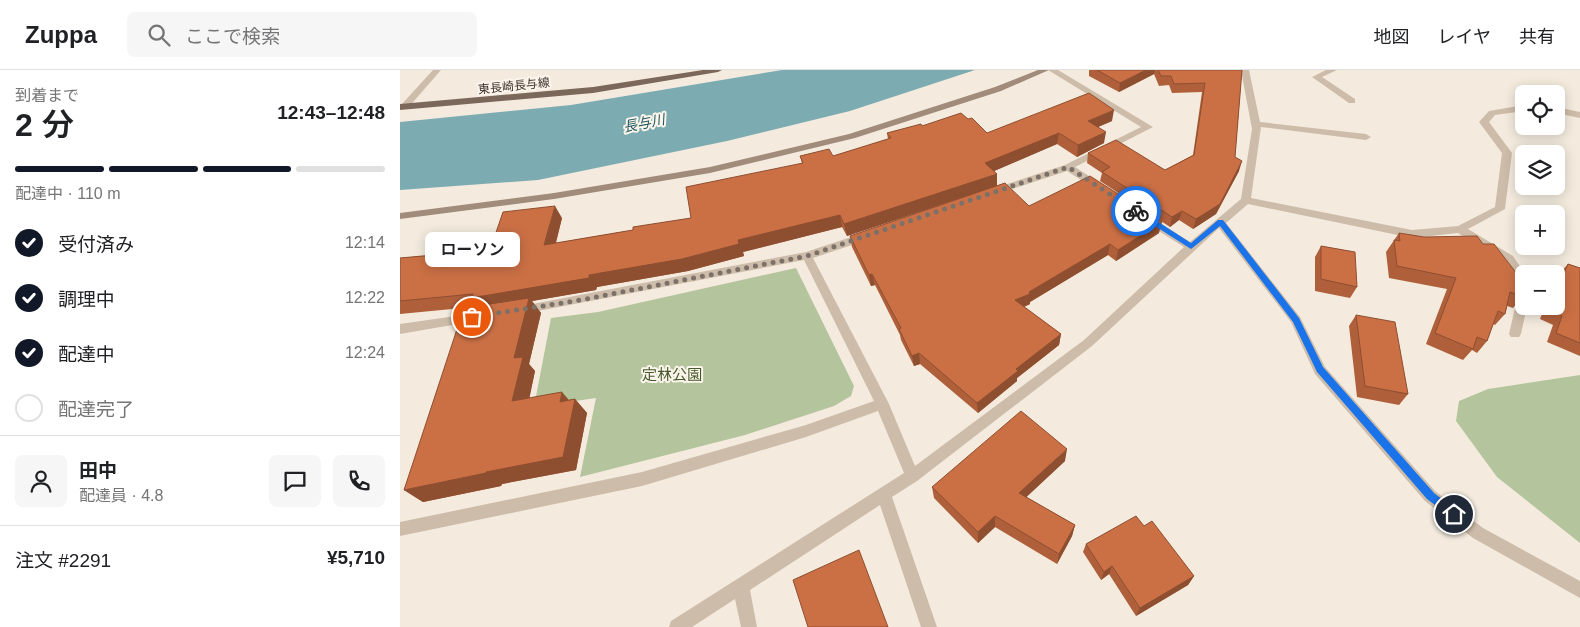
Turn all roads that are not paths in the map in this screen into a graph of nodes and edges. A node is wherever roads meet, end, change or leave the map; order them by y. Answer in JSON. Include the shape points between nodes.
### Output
{"nodes":[{"id":1,"x":437,"y":70,"type":"edge"},
{"id":2,"x":718,"y":70,"type":"edge"},
{"id":3,"x":1046,"y":70,"type":"edge"},
{"id":4,"x":1052,"y":70,"type":"edge"},
{"id":5,"x":1245,"y":70,"type":"edge"},
{"id":6,"x":1333,"y":70,"type":"edge"},
{"id":7,"x":1352,"y":101,"type":"dead end"},
{"id":8,"x":402,"y":107,"type":"edge"},
{"id":9,"x":1515,"y":109,"type":"edge"},
{"id":10,"x":1565,"y":112,"type":"edge"},
{"id":11,"x":1580,"y":115,"type":"edge"},
{"id":12,"x":1256,"y":124,"type":"junction"},
{"id":13,"x":1366,"y":136,"type":"dead end"},
{"id":14,"x":1068,"y":167,"type":"junction"},
{"id":15,"x":1109,"y":194,"type":"edge"},
{"id":16,"x":979,"y":197,"type":"edge"},
{"id":17,"x":1246,"y":200,"type":"junction"},
{"id":18,"x":404,"y":215,"type":"edge"},
{"id":19,"x":1142,"y":215,"type":"edge"},
{"id":20,"x":1220,"y":222,"type":"junction"},
{"id":21,"x":400,"y":226,"type":"edge"},
{"id":22,"x":1460,"y":229,"type":"junction"},
{"id":23,"x":880,"y":231,"type":"edge"},
{"id":24,"x":1191,"y":247,"type":"junction"},
{"id":25,"x":807,"y":256,"type":"junction"},
{"id":26,"x":1515,"y":268,"type":"edge"},
{"id":27,"x":514,"y":311,"type":"edge"},
{"id":28,"x":486,"y":315,"type":"edge"},
{"id":29,"x":1520,"y":315,"type":"edge"},
{"id":30,"x":400,"y":329,"type":"edge"},
{"id":31,"x":1515,"y":334,"type":"dead end"},
{"id":32,"x":882,"y":404,"type":"junction"},
{"id":33,"x":912,"y":476,"type":"junction"},
{"id":34,"x":884,"y":494,"type":"junction"},
{"id":35,"x":400,"y":529,"type":"edge"},
{"id":36,"x":741,"y":587,"type":"junction"},
{"id":37,"x":1580,"y":590,"type":"edge"},
{"id":38,"x":677,"y":627,"type":"edge"},
{"id":39,"x":749,"y":627,"type":"edge"},
{"id":40,"x":929,"y":627,"type":"edge"}],
"edges":[{"from":1,"to":8,"type":"street"},
{"from":2,"to":8,"type":"main road","name":"東長崎長与線","via":[[593,90]]},
{"from":3,"to":18,"type":"street","via":[[998,89],[852,136],[710,170],[554,196]]},
{"from":4,"to":14,"type":"street","via":[[1148,127]]},
{"from":5,"to":12,"type":"street"},
{"from":6,"to":7,"type":"street","via":[[1316,77]]},
{"from":9,"to":22,"type":"street","via":[[1492,113],[1484,122],[1507,153],[1500,210]]},
{"from":10,"to":11,"type":"street"},
{"from":12,"to":13,"type":"street"},
{"from":12,"to":17,"type":"street"},
{"from":14,"to":15,"type":"street"},
{"from":14,"to":16,"type":"street"},
{"from":17,"to":20,"type":"street"},
{"from":17,"to":22,"type":"street","via":[[1412,234]]},
{"from":18,"to":21,"type":"street"},
{"from":19,"to":24,"type":"street"},
{"from":20,"to":24,"type":"street"},
{"from":20,"to":37,"type":"street","via":[[1296,320],[1320,370],[1430,496],[1478,533]]},
{"from":22,"to":26,"type":"street","via":[[1509,259]]},
{"from":23,"to":25,"type":"street"},
{"from":24,"to":33,"type":"street","via":[[1088,343]]},
{"from":25,"to":27,"type":"street"},
{"from":25,"to":32,"type":"street"},
{"from":28,"to":30,"type":"street"},
{"from":29,"to":31,"type":"street"},
{"from":32,"to":33,"type":"street"},
{"from":32,"to":35,"type":"street","via":[[806,431],[642,479]]},
{"from":33,"to":34,"type":"street"},
{"from":34,"to":36,"type":"street"},
{"from":34,"to":40,"type":"street"},
{"from":36,"to":38,"type":"street"},
{"from":36,"to":39,"type":"street"}]}
